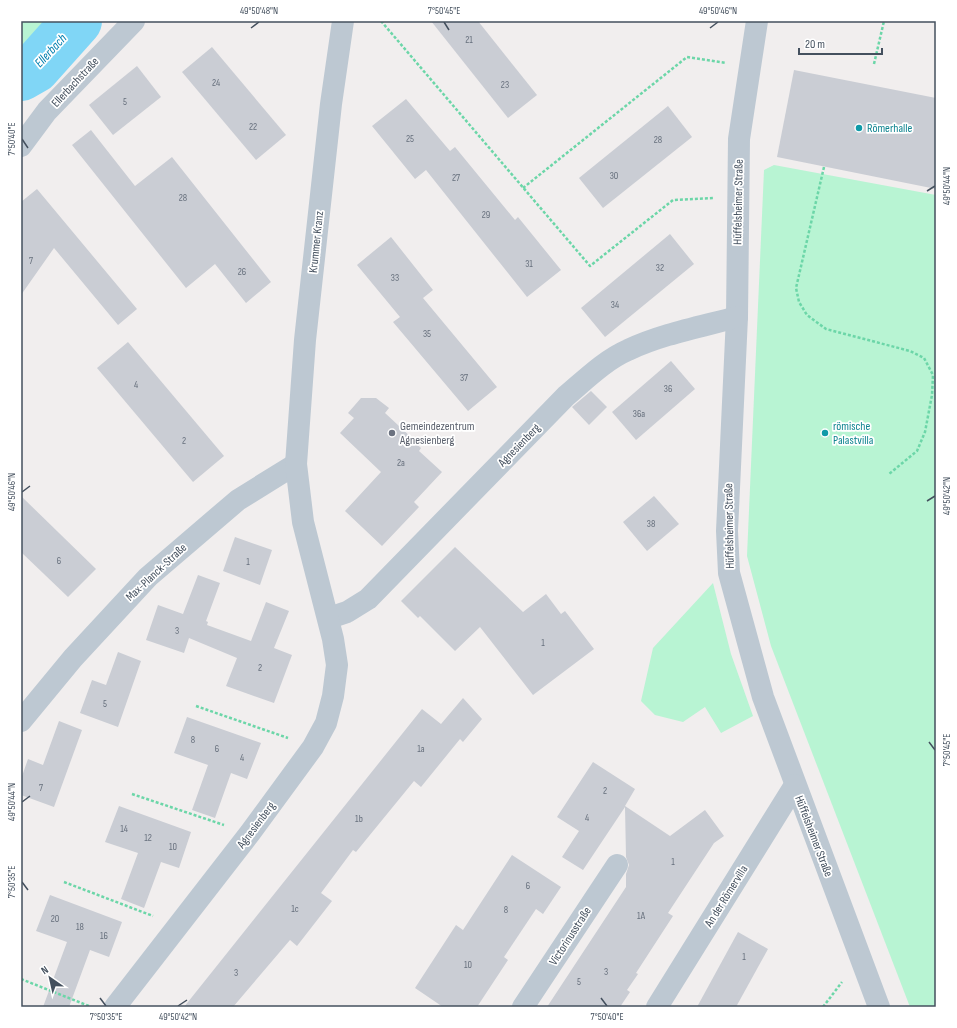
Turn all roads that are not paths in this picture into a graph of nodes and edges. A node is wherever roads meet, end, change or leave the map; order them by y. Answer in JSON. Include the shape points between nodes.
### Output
{"nodes":[{"id":1,"x":134,"y":21,"type":"edge"},
{"id":2,"x":343,"y":21,"type":"edge"},
{"id":3,"x":758,"y":21,"type":"edge"},
{"id":4,"x":21,"y":146,"type":"edge"},
{"id":5,"x":737,"y":316,"type":"junction"},
{"id":6,"x":296,"y":464,"type":"junction"},
{"id":7,"x":329,"y":618,"type":"junction"},
{"id":8,"x":21,"y":721,"type":"edge"},
{"id":9,"x":795,"y":785,"type":"junction"},
{"id":10,"x":617,"y":865,"type":"dead end"},
{"id":11,"x":115,"y":1007,"type":"edge"},
{"id":12,"x":523,"y":1007,"type":"edge"},
{"id":13,"x":657,"y":1007,"type":"edge"},
{"id":14,"x":879,"y":1007,"type":"edge"}],
"edges":[{"from":1,"to":4,"type":"street","name":"Ellerbachstraße","via":[[47,111]]},
{"from":2,"to":6,"type":"street","name":"Krummer Kranz","via":[[331,104],[305,340]]},
{"from":3,"to":5,"type":"street","name":"Hüffelsheimer Straße","via":[[739,139]]},
{"from":5,"to":7,"type":"street","name":"Agnesienberg","via":[[658,338],[633,348],[596,371],[566,396],[368,599],[347,612]]},
{"from":5,"to":9,"type":"street","name":"Hüffelsheimer Straße","via":[[728,486],[727,531],[730,573],[763,697]]},
{"from":6,"to":7,"type":"street","name":"Agnesienberg","via":[[304,522]]},
{"from":6,"to":8,"type":"street","name":"Max-Planck-Straße","via":[[238,500],[148,577],[72,658]]},
{"from":7,"to":11,"type":"street","name":"Agnesienberg","via":[[337,666],[326,723],[313,747],[250,834]]},
{"from":9,"to":13,"type":"street","name":"An der Römervilla"},
{"from":9,"to":14,"type":"street","name":"Hüffelsheimer Straße"},
{"from":10,"to":12,"type":"street","name":"Victorinusstraße"}]}
